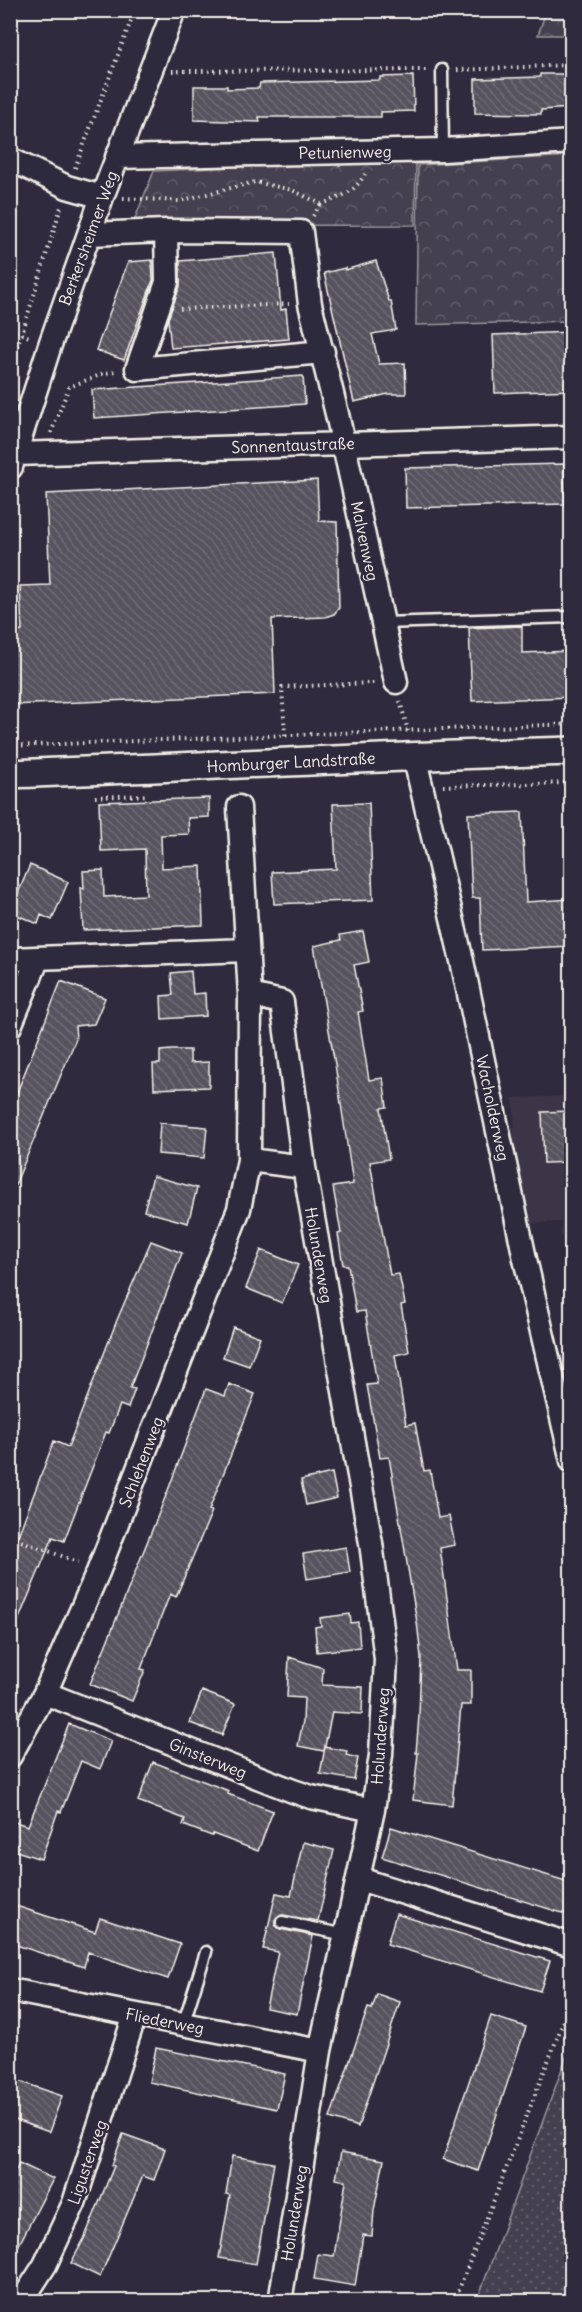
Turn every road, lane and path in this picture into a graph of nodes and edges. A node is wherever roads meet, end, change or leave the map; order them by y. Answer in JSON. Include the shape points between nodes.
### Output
{"nodes":[{"id":1,"x":135,"y":10,"type":"edge"},
{"id":2,"x":174,"y":10,"type":"edge"},
{"id":3,"x":572,"y":64,"type":"edge"},
{"id":4,"x":442,"y":70,"type":"junction"},
{"id":5,"x":150,"y":71,"type":"junction"},
{"id":6,"x":572,"y":142,"type":"edge"},
{"id":7,"x":443,"y":150,"type":"junction"},
{"id":8,"x":377,"y":152,"type":"junction"},
{"id":9,"x":117,"y":157,"type":"junction"},
{"id":10,"x":10,"y":159,"type":"edge"},
{"id":11,"x":68,"y":187,"type":"junction"},
{"id":12,"x":102,"y":197,"type":"junction"},
{"id":13,"x":166,"y":231,"type":"junction"},
{"id":14,"x":89,"y":234,"type":"junction"},
{"id":15,"x":310,"y":304,"type":"junction"},
{"id":16,"x":174,"y":309,"type":"dead end"},
{"id":17,"x":323,"y":352,"type":"junction"},
{"id":18,"x":10,"y":363,"type":"edge"},
{"id":19,"x":137,"y":369,"type":"junction"},
{"id":20,"x":572,"y":437,"type":"edge"},
{"id":21,"x":343,"y":443,"type":"junction"},
{"id":22,"x":44,"y":453,"type":"junction"},
{"id":23,"x":13,"y":461,"type":"edge"},
{"id":24,"x":572,"y":617,"type":"edge"},
{"id":25,"x":383,"y":623,"type":"junction"},
{"id":26,"x":396,"y":682,"type":"junction"},
{"id":27,"x":572,"y":724,"type":"edge"},
{"id":28,"x":285,"y":735,"type":"junction"},
{"id":29,"x":411,"y":742,"type":"junction"},
{"id":30,"x":10,"y":746,"type":"edge"},
{"id":31,"x":572,"y":751,"type":"edge"},
{"id":32,"x":10,"y":774,"type":"edge"},
{"id":33,"x":572,"y":783,"type":"edge"},
{"id":34,"x":454,"y":786,"type":"dead end"},
{"id":35,"x":239,"y":807,"type":"dead end"},
{"id":36,"x":247,"y":950,"type":"junction"},
{"id":37,"x":38,"y":958,"type":"junction"},
{"id":38,"x":10,"y":959,"type":"edge"},
{"id":39,"x":250,"y":995,"type":"junction"},
{"id":40,"x":10,"y":1026,"type":"edge"},
{"id":41,"x":249,"y":1160,"type":"junction"},
{"id":42,"x":304,"y":1167,"type":"junction"},
{"id":43,"x":572,"y":1461,"type":"edge"},
{"id":44,"x":10,"y":1537,"type":"edge"},
{"id":45,"x":98,"y":1572,"type":"junction"},
{"id":46,"x":45,"y":1694,"type":"junction"},
{"id":47,"x":10,"y":1756,"type":"edge"},
{"id":48,"x":374,"y":1810,"type":"junction"},
{"id":49,"x":360,"y":1879,"type":"junction"},
{"id":50,"x":282,"y":1922,"type":"dead end"},
{"id":51,"x":347,"y":1935,"type":"junction"},
{"id":52,"x":572,"y":1945,"type":"edge"},
{"id":53,"x":206,"y":1952,"type":"dead end"},
{"id":54,"x":10,"y":1990,"type":"edge"},
{"id":55,"x":572,"y":2000,"type":"edge"},
{"id":56,"x":135,"y":2016,"type":"junction"},
{"id":57,"x":183,"y":2025,"type":"junction"},
{"id":58,"x":320,"y":2051,"type":"junction"},
{"id":59,"x":21,"y":2301,"type":"edge"},
{"id":60,"x":280,"y":2301,"type":"edge"},
{"id":61,"x":454,"y":2301,"type":"edge"}],
"edges":[{"from":1,"to":11,"type":"path"},
{"from":2,"to":5,"type":"street","name":"Berkersheimer Weg"},
{"from":3,"to":4,"type":"path"},
{"from":4,"to":5,"type":"path"},
{"from":4,"to":7,"type":"lane"},
{"from":5,"to":9,"type":"street","name":"Berkersheimer Weg"},
{"from":6,"to":7,"type":"street","name":"Petunienweg"},
{"from":7,"to":8,"type":"street","name":"Petunienweg"},
{"from":8,"to":9,"type":"street","name":"Petunienweg"},
{"from":8,"to":12,"type":"path","via":[[360,183],[341,198],[321,204],[292,190],[255,182],[179,201]]},
{"from":9,"to":12,"type":"street","name":"Berkersheimer Weg"},
{"from":10,"to":11,"type":"street"},
{"from":11,"to":12,"type":"street"},
{"from":11,"to":18,"type":"path"},
{"from":12,"to":14,"type":"street","name":"Berkersheimer Weg"},
{"from":13,"to":14,"type":"street","name":"Malvenweg"},
{"from":13,"to":15,"type":"street","name":"Malvenweg","via":[[301,232]]},
{"from":13,"to":19,"type":"street","via":[[168,282]]},
{"from":14,"to":23,"type":"street","name":"Berkersheimer Weg"},
{"from":15,"to":16,"type":"path"},
{"from":15,"to":17,"type":"street","name":"Malvenweg"},
{"from":17,"to":19,"type":"street"},
{"from":17,"to":21,"type":"street","name":"Malvenweg"},
{"from":19,"to":22,"type":"path","via":[[105,373],[69,387]]},
{"from":20,"to":21,"type":"street","name":"Sonnentaustraße"},
{"from":21,"to":22,"type":"street","name":"Sonnentaustraße"},
{"from":21,"to":25,"type":"street","name":"Malvenweg"},
{"from":22,"to":23,"type":"street","name":"Sonnentaustraße"},
{"from":24,"to":25,"type":"lane"},
{"from":25,"to":26,"type":"street","name":"Malvenweg"},
{"from":26,"to":28,"type":"path","via":[[282,687]]},
{"from":26,"to":29,"type":"path"},
{"from":27,"to":29,"type":"path"},
{"from":28,"to":29,"type":"path"},
{"from":28,"to":30,"type":"path"},
{"from":29,"to":31,"type":"street","name":"Homburger Landstraße"},
{"from":29,"to":32,"type":"street","name":"Homburger Landstraße","via":[[237,766]]},
{"from":29,"to":43,"type":"street","name":"Wacholderweg"},
{"from":33,"to":34,"type":"path"},
{"from":35,"to":36,"type":"street"},
{"from":36,"to":37,"type":"street"},
{"from":36,"to":39,"type":"street"},
{"from":37,"to":38,"type":"street"},
{"from":37,"to":40,"type":"street"},
{"from":39,"to":41,"type":"street"},
{"from":39,"to":42,"type":"street","name":"Holunderweg","via":[[282,1002]]},
{"from":41,"to":42,"type":"street"},
{"from":41,"to":45,"type":"street","name":"Schlehenweg","via":[[239,1209]]},
{"from":42,"to":48,"type":"street","name":"Holunderweg","via":[[371,1543],[386,1659]]},
{"from":44,"to":45,"type":"path"},
{"from":45,"to":46,"type":"street","name":"Schlehenweg"},
{"from":46,"to":47,"type":"street","name":"Schlehenweg"},
{"from":46,"to":48,"type":"street","name":"Ginsterweg","via":[[293,1791]]},
{"from":48,"to":49,"type":"street","name":"Holunderweg"},
{"from":49,"to":51,"type":"street","name":"Holunderweg"},
{"from":49,"to":52,"type":"street"},
{"from":50,"to":51,"type":"lane"},
{"from":51,"to":58,"type":"street","name":"Holunderweg"},
{"from":53,"to":57,"type":"lane"},
{"from":54,"to":56,"type":"street","name":"Fliederweg"},
{"from":55,"to":61,"type":"path"},
{"from":56,"to":57,"type":"street","name":"Fliederweg"},
{"from":56,"to":59,"type":"street","name":"Ligusterweg","via":[[74,2203],[45,2265]]},
{"from":57,"to":58,"type":"street","name":"Fliederweg"},
{"from":58,"to":60,"type":"street","name":"Holunderweg"}]}
